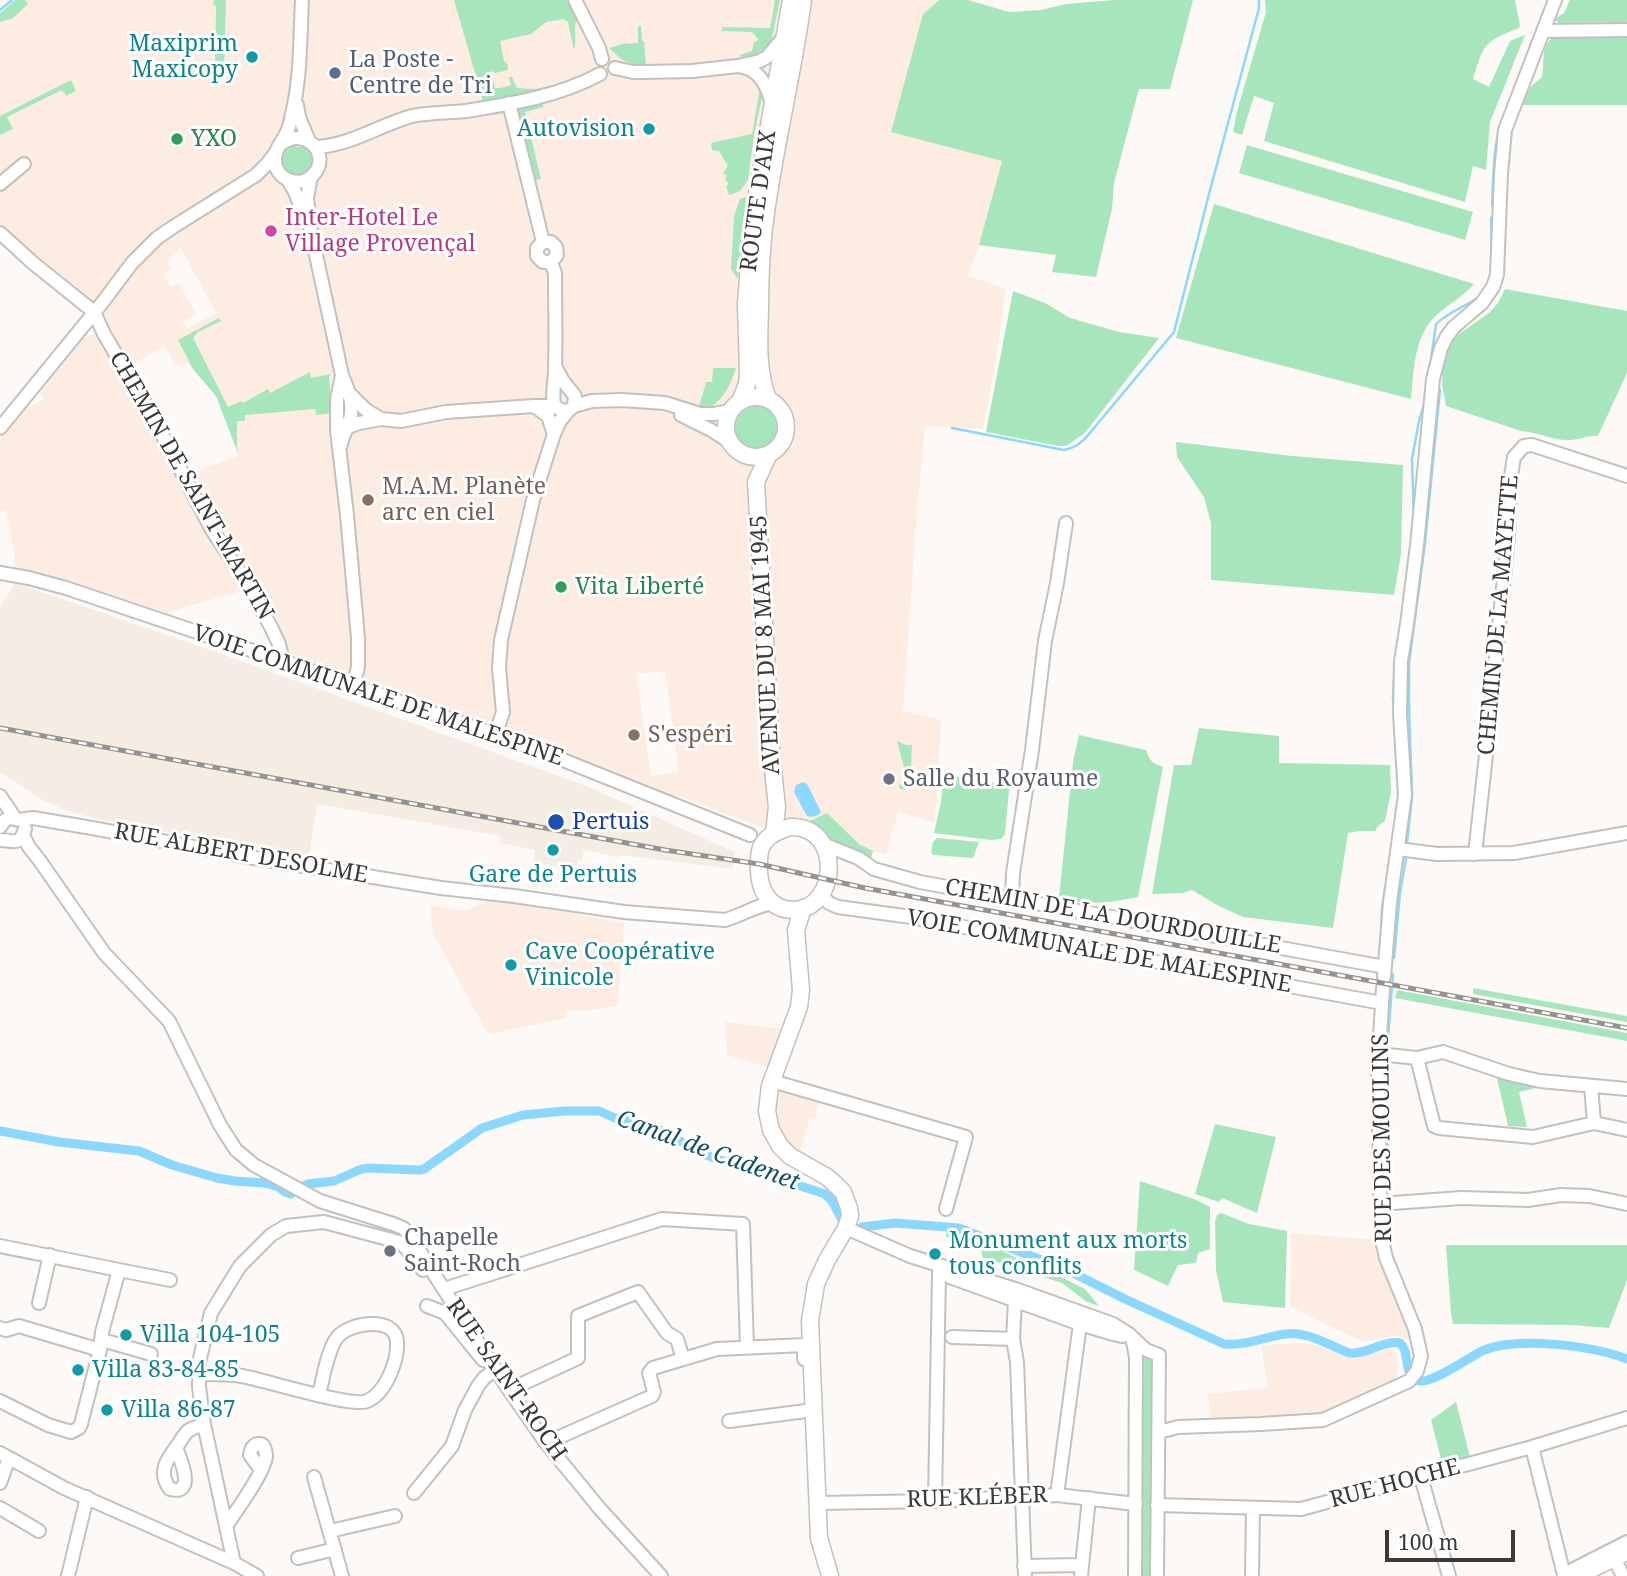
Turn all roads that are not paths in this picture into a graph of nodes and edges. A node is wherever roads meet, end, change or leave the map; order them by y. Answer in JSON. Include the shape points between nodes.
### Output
{"nodes":[{"id":1,"x":302,"y":0,"type":"edge"},
{"id":2,"x":575,"y":0,"type":"edge"},
{"id":3,"x":791,"y":0,"type":"edge"},
{"id":4,"x":803,"y":0,"type":"edge"},
{"id":5,"x":1555,"y":0,"type":"edge"},
{"id":6,"x":1627,"y":30,"type":"edge"},
{"id":7,"x":1544,"y":31,"type":"junction"},
{"id":8,"x":786,"y":35,"type":"junction"},
{"id":9,"x":602,"y":60,"type":"junction"},
{"id":10,"x":738,"y":66,"type":"junction"},
{"id":11,"x":615,"y":68,"type":"junction"},
{"id":12,"x":600,"y":74,"type":"junction"},
{"id":13,"x":296,"y":95,"type":"junction"},
{"id":14,"x":509,"y":103,"type":"junction"},
{"id":15,"x":773,"y":108,"type":"junction"},
{"id":16,"x":312,"y":144,"type":"junction"},
{"id":17,"x":341,"y":144,"type":"junction"},
{"id":18,"x":278,"y":148,"type":"junction"},
{"id":19,"x":24,"y":164,"type":"dead end"},
{"id":20,"x":315,"y":171,"type":"junction"},
{"id":21,"x":256,"y":175,"type":"junction"},
{"id":22,"x":284,"y":178,"type":"junction"},
{"id":23,"x":0,"y":184,"type":"edge"},
{"id":24,"x":311,"y":232,"type":"junction"},
{"id":25,"x":0,"y":233,"type":"edge"},
{"id":26,"x":93,"y":312,"type":"junction"},
{"id":27,"x":342,"y":375,"type":"junction"},
{"id":28,"x":768,"y":399,"type":"junction"},
{"id":29,"x":352,"y":400,"type":"junction"},
{"id":30,"x":563,"y":401,"type":"junction"},
{"id":31,"x":652,"y":403,"type":"junction"},
{"id":32,"x":537,"y":406,"type":"junction"},
{"id":33,"x":735,"y":406,"type":"junction"},
{"id":34,"x":337,"y":412,"type":"junction"},
{"id":35,"x":381,"y":419,"type":"junction"},
{"id":36,"x":348,"y":427,"type":"junction"},
{"id":37,"x":0,"y":428,"type":"edge"},
{"id":38,"x":554,"y":434,"type":"junction"},
{"id":39,"x":340,"y":447,"type":"junction"},
{"id":40,"x":735,"y":447,"type":"junction"},
{"id":41,"x":769,"y":454,"type":"junction"},
{"id":42,"x":1627,"y":477,"type":"edge"},
{"id":43,"x":757,"y":482,"type":"junction"},
{"id":44,"x":1066,"y":523,"type":"dead end"},
{"id":45,"x":0,"y":573,"type":"edge"},
{"id":46,"x":283,"y":661,"type":"junction"},
{"id":47,"x":354,"y":686,"type":"junction"},
{"id":48,"x":495,"y":736,"type":"junction"},
{"id":49,"x":2,"y":798,"type":"edge"},
{"id":50,"x":777,"y":807,"type":"junction"},
{"id":51,"x":798,"y":827,"type":"junction"},
{"id":52,"x":10,"y":828,"type":"edge"},
{"id":53,"x":1627,"y":833,"type":"edge"},
{"id":54,"x":767,"y":841,"type":"junction"},
{"id":55,"x":823,"y":844,"type":"junction"},
{"id":56,"x":1398,"y":849,"type":"junction"},
{"id":57,"x":846,"y":854,"type":"junction"},
{"id":58,"x":1475,"y":854,"type":"junction"},
{"id":59,"x":829,"y":862,"type":"junction"},
{"id":60,"x":760,"y":884,"type":"junction"},
{"id":61,"x":821,"y":895,"type":"junction"},
{"id":62,"x":1012,"y":899,"type":"junction"},
{"id":63,"x":776,"y":905,"type":"junction"},
{"id":64,"x":803,"y":908,"type":"junction"},
{"id":65,"x":749,"y":909,"type":"junction"},
{"id":66,"x":796,"y":930,"type":"junction"},
{"id":67,"x":1384,"y":978,"type":"junction"},
{"id":68,"x":1382,"y":1003,"type":"junction"},
{"id":69,"x":1378,"y":1054,"type":"junction"},
{"id":70,"x":1418,"y":1058,"type":"junction"},
{"id":71,"x":772,"y":1081,"type":"junction"},
{"id":72,"x":1591,"y":1086,"type":"junction"},
{"id":73,"x":1627,"y":1090,"type":"edge"},
{"id":74,"x":1594,"y":1123,"type":"junction"},
{"id":75,"x":1627,"y":1130,"type":"edge"},
{"id":76,"x":1380,"y":1204,"type":"junction"},
{"id":77,"x":1627,"y":1204,"type":"edge"},
{"id":78,"x":946,"y":1209,"type":"dead end"},
{"id":79,"x":846,"y":1228,"type":"junction"},
{"id":80,"x":0,"y":1247,"type":"edge"},
{"id":81,"x":50,"y":1255,"type":"junction"},
{"id":82,"x":910,"y":1256,"type":"junction"},
{"id":83,"x":119,"y":1270,"type":"junction"},
{"id":84,"x":939,"y":1273,"type":"junction"},
{"id":85,"x":170,"y":1280,"type":"dead end"},
{"id":86,"x":444,"y":1289,"type":"junction"},
{"id":87,"x":1015,"y":1301,"type":"junction"},
{"id":88,"x":39,"y":1303,"type":"dead end"},
{"id":89,"x":427,"y":1306,"type":"dead end"},
{"id":90,"x":1080,"y":1324,"type":"junction"},
{"id":91,"x":0,"y":1328,"type":"edge"},
{"id":92,"x":1130,"y":1335,"type":"junction"},
{"id":93,"x":951,"y":1338,"type":"dead end"},
{"id":94,"x":1013,"y":1339,"type":"junction"},
{"id":95,"x":101,"y":1345,"type":"junction"},
{"id":96,"x":747,"y":1347,"type":"junction"},
{"id":97,"x":1141,"y":1353,"type":"junction"},
{"id":98,"x":151,"y":1354,"type":"dead end"},
{"id":99,"x":683,"y":1359,"type":"junction"},
{"id":100,"x":493,"y":1364,"type":"junction"},
{"id":101,"x":199,"y":1374,"type":"junction"},
{"id":102,"x":509,"y":1390,"type":"junction"},
{"id":103,"x":319,"y":1395,"type":"junction"},
{"id":104,"x":0,"y":1401,"type":"edge"},
{"id":105,"x":810,"y":1411,"type":"junction"},
{"id":106,"x":1627,"y":1418,"type":"edge"},
{"id":107,"x":729,"y":1421,"type":"dead end"},
{"id":108,"x":204,"y":1424,"type":"junction"},
{"id":109,"x":1158,"y":1432,"type":"junction"},
{"id":110,"x":546,"y":1443,"type":"junction"},
{"id":111,"x":176,"y":1447,"type":"dead end"},
{"id":112,"x":1532,"y":1447,"type":"junction"},
{"id":113,"x":4,"y":1456,"type":"edge"},
{"id":114,"x":261,"y":1470,"type":"dead end"},
{"id":115,"x":314,"y":1477,"type":"dead end"},
{"id":116,"x":1421,"y":1477,"type":"junction"},
{"id":117,"x":0,"y":1483,"type":"edge"},
{"id":118,"x":414,"y":1493,"type":"dead end"},
{"id":119,"x":1022,"y":1495,"type":"junction"},
{"id":120,"x":1057,"y":1495,"type":"junction"},
{"id":121,"x":87,"y":1497,"type":"junction"},
{"id":122,"x":1089,"y":1498,"type":"junction"},
{"id":123,"x":935,"y":1501,"type":"junction"},
{"id":124,"x":818,"y":1503,"type":"junction"},
{"id":125,"x":1136,"y":1504,"type":"junction"},
{"id":126,"x":1157,"y":1505,"type":"junction"},
{"id":127,"x":0,"y":1508,"type":"edge"},
{"id":128,"x":1253,"y":1508,"type":"junction"},
{"id":129,"x":395,"y":1516,"type":"dead end"},
{"id":130,"x":226,"y":1526,"type":"junction"},
{"id":131,"x":39,"y":1531,"type":"dead end"},
{"id":132,"x":330,"y":1531,"type":"junction"},
{"id":133,"x":1627,"y":1542,"type":"edge"},
{"id":134,"x":335,"y":1549,"type":"junction"},
{"id":135,"x":1621,"y":1555,"type":"edge"},
{"id":136,"x":298,"y":1558,"type":"dead end"},
{"id":137,"x":234,"y":1563,"type":"junction"},
{"id":138,"x":1025,"y":1571,"type":"edge"},
{"id":139,"x":1081,"y":1571,"type":"edge"},
{"id":140,"x":68,"y":1576,"type":"edge"},
{"id":141,"x":257,"y":1576,"type":"edge"},
{"id":142,"x":342,"y":1576,"type":"edge"},
{"id":143,"x":661,"y":1576,"type":"edge"},
{"id":144,"x":830,"y":1576,"type":"edge"},
{"id":145,"x":1135,"y":1576,"type":"edge"},
{"id":146,"x":1157,"y":1576,"type":"edge"},
{"id":147,"x":1252,"y":1576,"type":"edge"},
{"id":148,"x":1449,"y":1576,"type":"edge"},
{"id":149,"x":1564,"y":1576,"type":"edge"},
{"id":150,"x":1577,"y":1576,"type":"edge"},
{"id":151,"x":1623,"y":1576,"type":"edge"}],
"edges":[{"from":1,"to":13,"type":"street"},
{"from":2,"to":9,"type":"street"},
{"from":3,"to":8,"type":"main road","name":"ROUTE D'AIX"},
{"from":4,"to":28,"type":"main road","name":"ROUTE D'AIX","via":[[762,248],[759,358]]},
{"from":5,"to":7,"type":"street","name":"RUE DES MOULINS"},
{"from":6,"to":7,"type":"street"},
{"from":7,"to":56,"type":"street","name":"RUE DES MOULINS","via":[[1506,130],[1493,288],[1447,336],[1433,379],[1401,662],[1405,795]]},
{"from":8,"to":10,"type":"street","via":[[768,57]]},
{"from":8,"to":15,"type":"main road","name":"ROUTE D'AIX"},
{"from":9,"to":11,"type":"street","via":[[611,60]]},
{"from":9,"to":12,"type":"street","via":[[597,66]]},
{"from":10,"to":11,"type":"street","via":[[645,72]]},
{"from":10,"to":15,"type":"street","via":[[761,77]]},
{"from":11,"to":12,"type":"street","via":[[611,75]]},
{"from":12,"to":14,"type":"street","via":[[573,87]]},
{"from":13,"to":16,"type":"street","via":[[299,117]]},
{"from":13,"to":18,"type":"street"},
{"from":14,"to":17,"type":"street","via":[[415,115]]},
{"from":14,"to":30,"type":"street","via":[[543,242],[537,256],[551,262],[555,273],[555,367]]},
{"from":15,"to":33,"type":"main road","name":"ROUTE D'AIX","via":[[752,227],[746,303],[747,384]]},
{"from":16,"to":17,"type":"street"},
{"from":16,"to":18,"type":"street","via":[[294,138]]},
{"from":16,"to":20,"type":"street","via":[[319,156]]},
{"from":17,"to":20,"type":"street"},
{"from":18,"to":21,"type":"street"},
{"from":18,"to":22,"type":"street","via":[[274,160]]},
{"from":19,"to":23,"type":"street"},
{"from":20,"to":22,"type":"street","via":[[304,181]]},
{"from":20,"to":24,"type":"street","via":[[307,198]]},
{"from":21,"to":22,"type":"street"},
{"from":21,"to":26,"type":"street","via":[[157,238]]},
{"from":22,"to":24,"type":"street","via":[[295,192]]},
{"from":24,"to":27,"type":"street"},
{"from":25,"to":26,"type":"street"},
{"from":26,"to":37,"type":"street"},
{"from":26,"to":46,"type":"street","name":"CHEMIN DE SAINT-MARTIN","via":[[212,530],[271,627]]},
{"from":27,"to":29,"type":"street"},
{"from":27,"to":34,"type":"street"},
{"from":28,"to":33,"type":"main road","via":[[749,398]]},
{"from":28,"to":41,"type":"main road","via":[[782,412],[786,426],[783,440]]},
{"from":29,"to":34,"type":"street"},
{"from":29,"to":35,"type":"street"},
{"from":29,"to":36,"type":"street"},
{"from":30,"to":31,"type":"street"},
{"from":30,"to":32,"type":"street"},
{"from":30,"to":38,"type":"street"},
{"from":31,"to":33,"type":"street","via":[[700,414]]},
{"from":31,"to":40,"type":"street","via":[[692,420]]},
{"from":32,"to":35,"type":"street","via":[[446,412],[401,421]]},
{"from":32,"to":38,"type":"street","via":[[548,416]]},
{"from":33,"to":40,"type":"main road","via":[[726,427]]},
{"from":34,"to":36,"type":"street"},
{"from":34,"to":39,"type":"street"},
{"from":35,"to":36,"type":"street"},
{"from":36,"to":39,"type":"street"},
{"from":38,"to":48,"type":"street","via":[[533,500],[501,640],[503,712]]},
{"from":39,"to":47,"type":"street","via":[[358,638]]},
{"from":40,"to":41,"type":"main road","via":[[750,456]]},
{"from":40,"to":43,"type":"main road","name":"AVENUE DU 8 MAI 1945"},
{"from":41,"to":43,"type":"main road","name":"AVENUE DU 8 MAI 1945"},
{"from":42,"to":58,"type":"street","name":"CHEMIN DE LA MAYETTE","via":[[1532,445],[1518,450],[1514,457]]},
{"from":43,"to":50,"type":"main road","name":"AVENUE DU 8 MAI 1945"},
{"from":44,"to":62,"type":"street","via":[[1045,641]]},
{"from":45,"to":46,"type":"street","name":"VOIE COMMUNALE DE MALESPINE","via":[[66,588]]},
{"from":46,"to":47,"type":"street","name":"VOIE COMMUNALE DE MALESPINE"},
{"from":47,"to":48,"type":"street","name":"VOIE COMMUNALE DE MALESPINE"},
{"from":48,"to":54,"type":"street","name":"VOIE COMMUNALE DE MALESPINE"},
{"from":49,"to":52,"type":"street"},
{"from":50,"to":51,"type":"main road","name":"AVENUE DU 8 MAI 1945"},
{"from":50,"to":54,"type":"main road","name":"AVENUE DU 8 MAI 1945"},
{"from":51,"to":54,"type":"main road"},
{"from":51,"to":55,"type":"main road"},
{"from":52,"to":65,"type":"street","name":"RUE ALBERT DESOLME","via":[[33,818],[441,888],[624,912],[725,920]]},
{"from":52,"to":86,"type":"street","name":"RUE SAINT-ROCH","via":[[40,861],[104,953],[169,1021],[228,1140],[243,1157],[331,1206],[403,1228]]},
{"from":53,"to":58,"type":"street","via":[[1514,853]]},
{"from":54,"to":60,"type":"main road","via":[[758,873]]},
{"from":55,"to":57,"type":"street","name":"CHEMIN DE LA DOURDOUILLE"},
{"from":55,"to":59,"type":"main road"},
{"from":56,"to":58,"type":"street"},
{"from":56,"to":67,"type":"street","name":"RUE DES MOULINS"},
{"from":57,"to":59,"type":"street"},
{"from":57,"to":62,"type":"street","name":"CHEMIN DE LA DOURDOUILLE","via":[[897,877]]},
{"from":59,"to":61,"type":"main road"},
{"from":60,"to":63,"type":"main road"},
{"from":60,"to":65,"type":"street"},
{"from":61,"to":64,"type":"main road"},
{"from":61,"to":68,"type":"street","name":"VOIE COMMUNALE DE MALESPINE","via":[[838,907]]},
{"from":62,"to":67,"type":"street","name":"CHEMIN DE LA DOURDOUILLE"},
{"from":63,"to":64,"type":"main road"},
{"from":63,"to":65,"type":"street","name":"RUE ALBERT DESOLME"},
{"from":63,"to":66,"type":"main road"},
{"from":64,"to":66,"type":"main road"},
{"from":66,"to":71,"type":"main road","via":[[800,999]]},
{"from":67,"to":68,"type":"street","name":"RUE DES MOULINS"},
{"from":68,"to":69,"type":"street","name":"RUE DES MOULINS"},
{"from":69,"to":70,"type":"street"},
{"from":69,"to":76,"type":"street","name":"RUE DES MOULINS"},
{"from":70,"to":72,"type":"street","via":[[1443,1052],[1540,1081]]},
{"from":70,"to":74,"type":"street","via":[[1434,1126],[1439,1128],[1533,1137]]},
{"from":71,"to":78,"type":"street","via":[[966,1137]]},
{"from":71,"to":79,"type":"main road","via":[[767,1111],[774,1136],[790,1156],[843,1192],[850,1213]]},
{"from":72,"to":73,"type":"street"},
{"from":72,"to":74,"type":"street"},
{"from":74,"to":75,"type":"street"},
{"from":76,"to":77,"type":"street","via":[[1562,1195]]},
{"from":76,"to":109,"type":"street","name":"RUE DES MOULINS","via":[[1386,1258],[1421,1356],[1413,1376],[1323,1420],[1178,1427]]},
{"from":79,"to":82,"type":"street"},
{"from":79,"to":105,"type":"main road","via":[[821,1272],[813,1297]]},
{"from":80,"to":81,"type":"street"},
{"from":81,"to":83,"type":"street"},
{"from":81,"to":88,"type":"street"},
{"from":82,"to":84,"type":"street","via":[[919,1266]]},
{"from":82,"to":92,"type":"street","via":[[1056,1304]]},
{"from":83,"to":85,"type":"street"},
{"from":83,"to":95,"type":"street"},
{"from":84,"to":87,"type":"street"},
{"from":84,"to":123,"type":"street"},
{"from":86,"to":96,"type":"street","via":[[662,1219],[743,1224]]},
{"from":86,"to":100,"type":"street","name":"RUE SAINT-ROCH"},
{"from":86,"to":101,"type":"street","via":[[438,1288],[399,1242],[324,1222],[286,1226],[271,1234],[240,1266],[211,1313]]},
{"from":87,"to":90,"type":"street"},
{"from":87,"to":94,"type":"street"},
{"from":89,"to":100,"type":"street","via":[[445,1314],[481,1359]]},
{"from":90,"to":92,"type":"street"},
{"from":90,"to":120,"type":"street"},
{"from":91,"to":95,"type":"street","via":[[19,1326]]},
{"from":92,"to":97,"type":"street"},
{"from":93,"to":94,"type":"street"},
{"from":94,"to":119,"type":"street"},
{"from":95,"to":98,"type":"street"},
{"from":95,"to":104,"type":"street","via":[[81,1424],[75,1431],[48,1425]]},
{"from":96,"to":99,"type":"street","via":[[717,1349]]},
{"from":96,"to":105,"type":"street","via":[[804,1345]]},
{"from":97,"to":109,"type":"street","via":[[1157,1353],[1160,1358]]},
{"from":97,"to":125,"type":"street"},
{"from":99,"to":102,"type":"street","via":[[677,1339],[667,1333],[638,1292],[578,1316],[578,1358]]},
{"from":99,"to":110,"type":"street","via":[[650,1370],[652,1396]]},
{"from":100,"to":102,"type":"street","name":"RUE SAINT-ROCH"},
{"from":100,"to":118,"type":"street","via":[[465,1410],[453,1446]]},
{"from":101,"to":103,"type":"street","via":[[242,1376]]},
{"from":101,"to":108,"type":"street"},
{"from":102,"to":110,"type":"street","name":"RUE SAINT-ROCH"},
{"from":103,"to":103,"type":"street","via":[[357,1404],[377,1395],[394,1367],[397,1337],[376,1324],[341,1332],[330,1352]]},
{"from":105,"to":107,"type":"street"},
{"from":105,"to":124,"type":"main road"},
{"from":106,"to":112,"type":"street","name":"RUE HOCHE"},
{"from":108,"to":111,"type":"street","via":[[188,1431]]},
{"from":108,"to":130,"type":"street"},
{"from":109,"to":126,"type":"street"},
{"from":110,"to":143,"type":"street","name":"RUE SAINT-ROCH"},
{"from":112,"to":116,"type":"street","name":"RUE HOCHE"},
{"from":112,"to":149,"type":"street"},
{"from":113,"to":117,"type":"street"},
{"from":113,"to":121,"type":"street"},
{"from":114,"to":130,"type":"street"},
{"from":115,"to":132,"type":"street"},
{"from":116,"to":128,"type":"street","name":"RUE HOCHE","via":[[1301,1509]]},
{"from":116,"to":148,"type":"street"},
{"from":119,"to":120,"type":"street","name":"RUE KLÉBER"},
{"from":119,"to":123,"type":"street","name":"RUE KLÉBER"},
{"from":119,"to":138,"type":"street"},
{"from":120,"to":122,"type":"street","name":"RUE KLÉBER"},
{"from":121,"to":137,"type":"street"},
{"from":121,"to":140,"type":"street"},
{"from":122,"to":125,"type":"street","name":"RUE KLÉBER"},
{"from":122,"to":139,"type":"street"},
{"from":123,"to":124,"type":"street","name":"RUE KLÉBER"},
{"from":124,"to":144,"type":"main road","via":[[819,1538]]},
{"from":125,"to":145,"type":"street"},
{"from":126,"to":128,"type":"street","name":"RUE HOCHE"},
{"from":126,"to":146,"type":"street"},
{"from":127,"to":131,"type":"street"},
{"from":128,"to":147,"type":"street"},
{"from":129,"to":132,"type":"street"},
{"from":130,"to":137,"type":"street"},
{"from":132,"to":134,"type":"street"},
{"from":133,"to":149,"type":"street"},
{"from":134,"to":136,"type":"street"},
{"from":134,"to":142,"type":"street"},
{"from":135,"to":150,"type":"main road"},
{"from":135,"to":151,"type":"street"},
{"from":137,"to":141,"type":"street"},
{"from":138,"to":139,"type":"street"}]}
